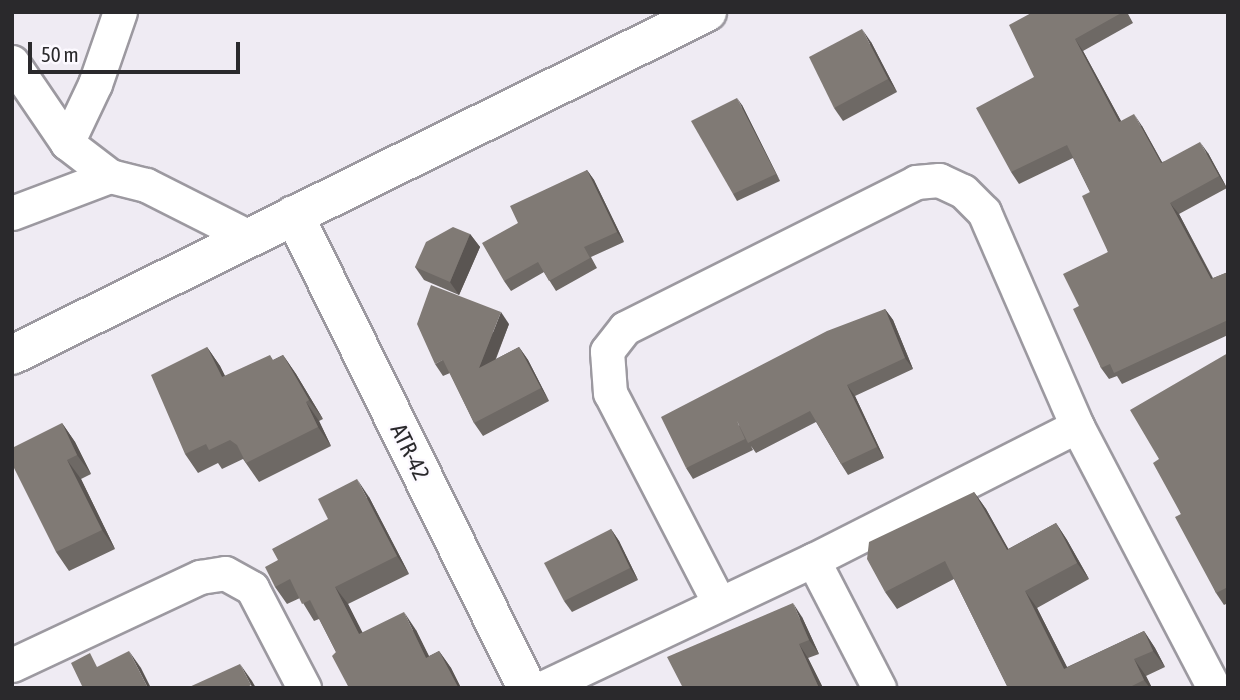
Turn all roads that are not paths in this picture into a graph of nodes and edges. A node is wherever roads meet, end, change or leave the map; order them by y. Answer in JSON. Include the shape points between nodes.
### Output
{"nodes":[{"id":1,"x":120,"y":12,"type":"edge"},
{"id":2,"x":707,"y":12,"type":"edge"},
{"id":3,"x":12,"y":62,"type":"edge"},
{"id":4,"x":67,"y":143,"type":"junction"},
{"id":5,"x":110,"y":176,"type":"junction"},
{"id":6,"x":12,"y":213,"type":"edge"},
{"id":7,"x":293,"y":215,"type":"junction"},
{"id":8,"x":249,"y":237,"type":"junction"},
{"id":9,"x":12,"y":355,"type":"edge"},
{"id":10,"x":1077,"y":426,"type":"junction"},
{"id":11,"x":813,"y":559,"type":"junction"},
{"id":12,"x":718,"y":601,"type":"junction"},
{"id":13,"x":12,"y":664,"type":"edge"},
{"id":14,"x":304,"y":688,"type":"edge"},
{"id":15,"x":527,"y":688,"type":"edge"},
{"id":16,"x":542,"y":688,"type":"edge"},
{"id":17,"x":879,"y":688,"type":"edge"},
{"id":18,"x":1214,"y":688,"type":"edge"}],
"edges":[{"from":1,"to":4,"type":"street","via":[[95,84]]},
{"from":2,"to":7,"type":"main road"},
{"from":3,"to":4,"type":"street"},
{"from":4,"to":5,"type":"street"},
{"from":5,"to":6,"type":"street"},
{"from":5,"to":8,"type":"street","via":[[146,186]]},
{"from":7,"to":8,"type":"main road"},
{"from":7,"to":15,"type":"main road","name":"ATR-42"},
{"from":8,"to":9,"type":"main road"},
{"from":10,"to":11,"type":"street"},
{"from":10,"to":12,"type":"street","via":[[984,212],[963,191],[939,180],[916,183],[625,328],[607,351],[610,393]]},
{"from":10,"to":18,"type":"street"},
{"from":11,"to":12,"type":"street"},
{"from":11,"to":17,"type":"street"},
{"from":12,"to":16,"type":"street"},
{"from":13,"to":14,"type":"street","via":[[200,577],[225,573],[252,588],[264,605]]}]}
